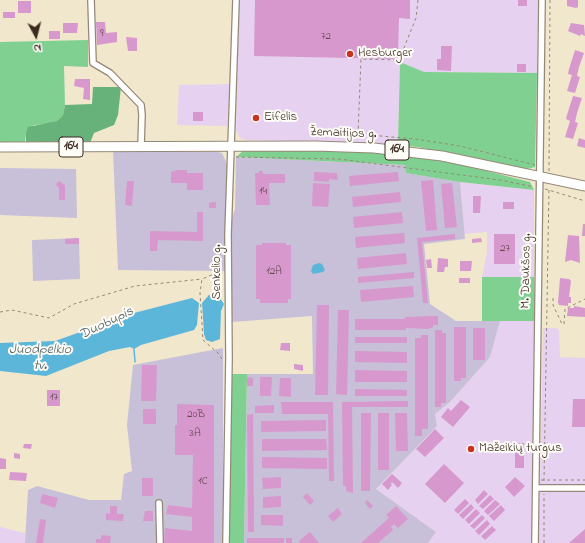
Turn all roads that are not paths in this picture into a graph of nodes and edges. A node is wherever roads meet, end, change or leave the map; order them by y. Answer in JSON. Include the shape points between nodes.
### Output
{"nodes":[{"id":1,"x":91,"y":0,"type":"edge"},
{"id":2,"x":236,"y":0,"type":"edge"},
{"id":3,"x":542,"y":0,"type":"edge"},
{"id":4,"x":142,"y":146,"type":"junction"},
{"id":5,"x":232,"y":146,"type":"junction"},
{"id":6,"x":0,"y":147,"type":"edge"},
{"id":7,"x":540,"y":177,"type":"junction"},
{"id":8,"x":585,"y":186,"type":"edge"},
{"id":9,"x":536,"y":488,"type":"junction"},
{"id":10,"x":585,"y":488,"type":"edge"},
{"id":11,"x":159,"y":503,"type":"dead end"},
{"id":12,"x":160,"y":543,"type":"edge"},
{"id":13,"x":226,"y":543,"type":"edge"},
{"id":14,"x":535,"y":543,"type":"edge"}],
"edges":[{"from":1,"to":4,"type":"street","via":[[93,64],[110,73],[141,105]]},
{"from":2,"to":5,"type":"street","name":"Senkelio g."},
{"from":3,"to":7,"type":"street","name":"M. Daukšos g."},
{"from":4,"to":5,"type":"main road","name":"Žemaitijos g.","number":"164"},
{"from":4,"to":6,"type":"main road","name":"Žemaitijos g.","number":"164"},
{"from":5,"to":7,"type":"main road","name":"Žemaitijos g.","number":"164","via":[[388,149],[442,156]]},
{"from":5,"to":13,"type":"street","name":"Senkelio g."},
{"from":7,"to":8,"type":"main road","name":"Žemaitijos g.","number":"164"},
{"from":7,"to":9,"type":"street","name":"M. Daukšos g."},
{"from":9,"to":10,"type":"street"},
{"from":9,"to":14,"type":"street","name":"M. Daukšos g."},
{"from":11,"to":12,"type":"street"}]}
